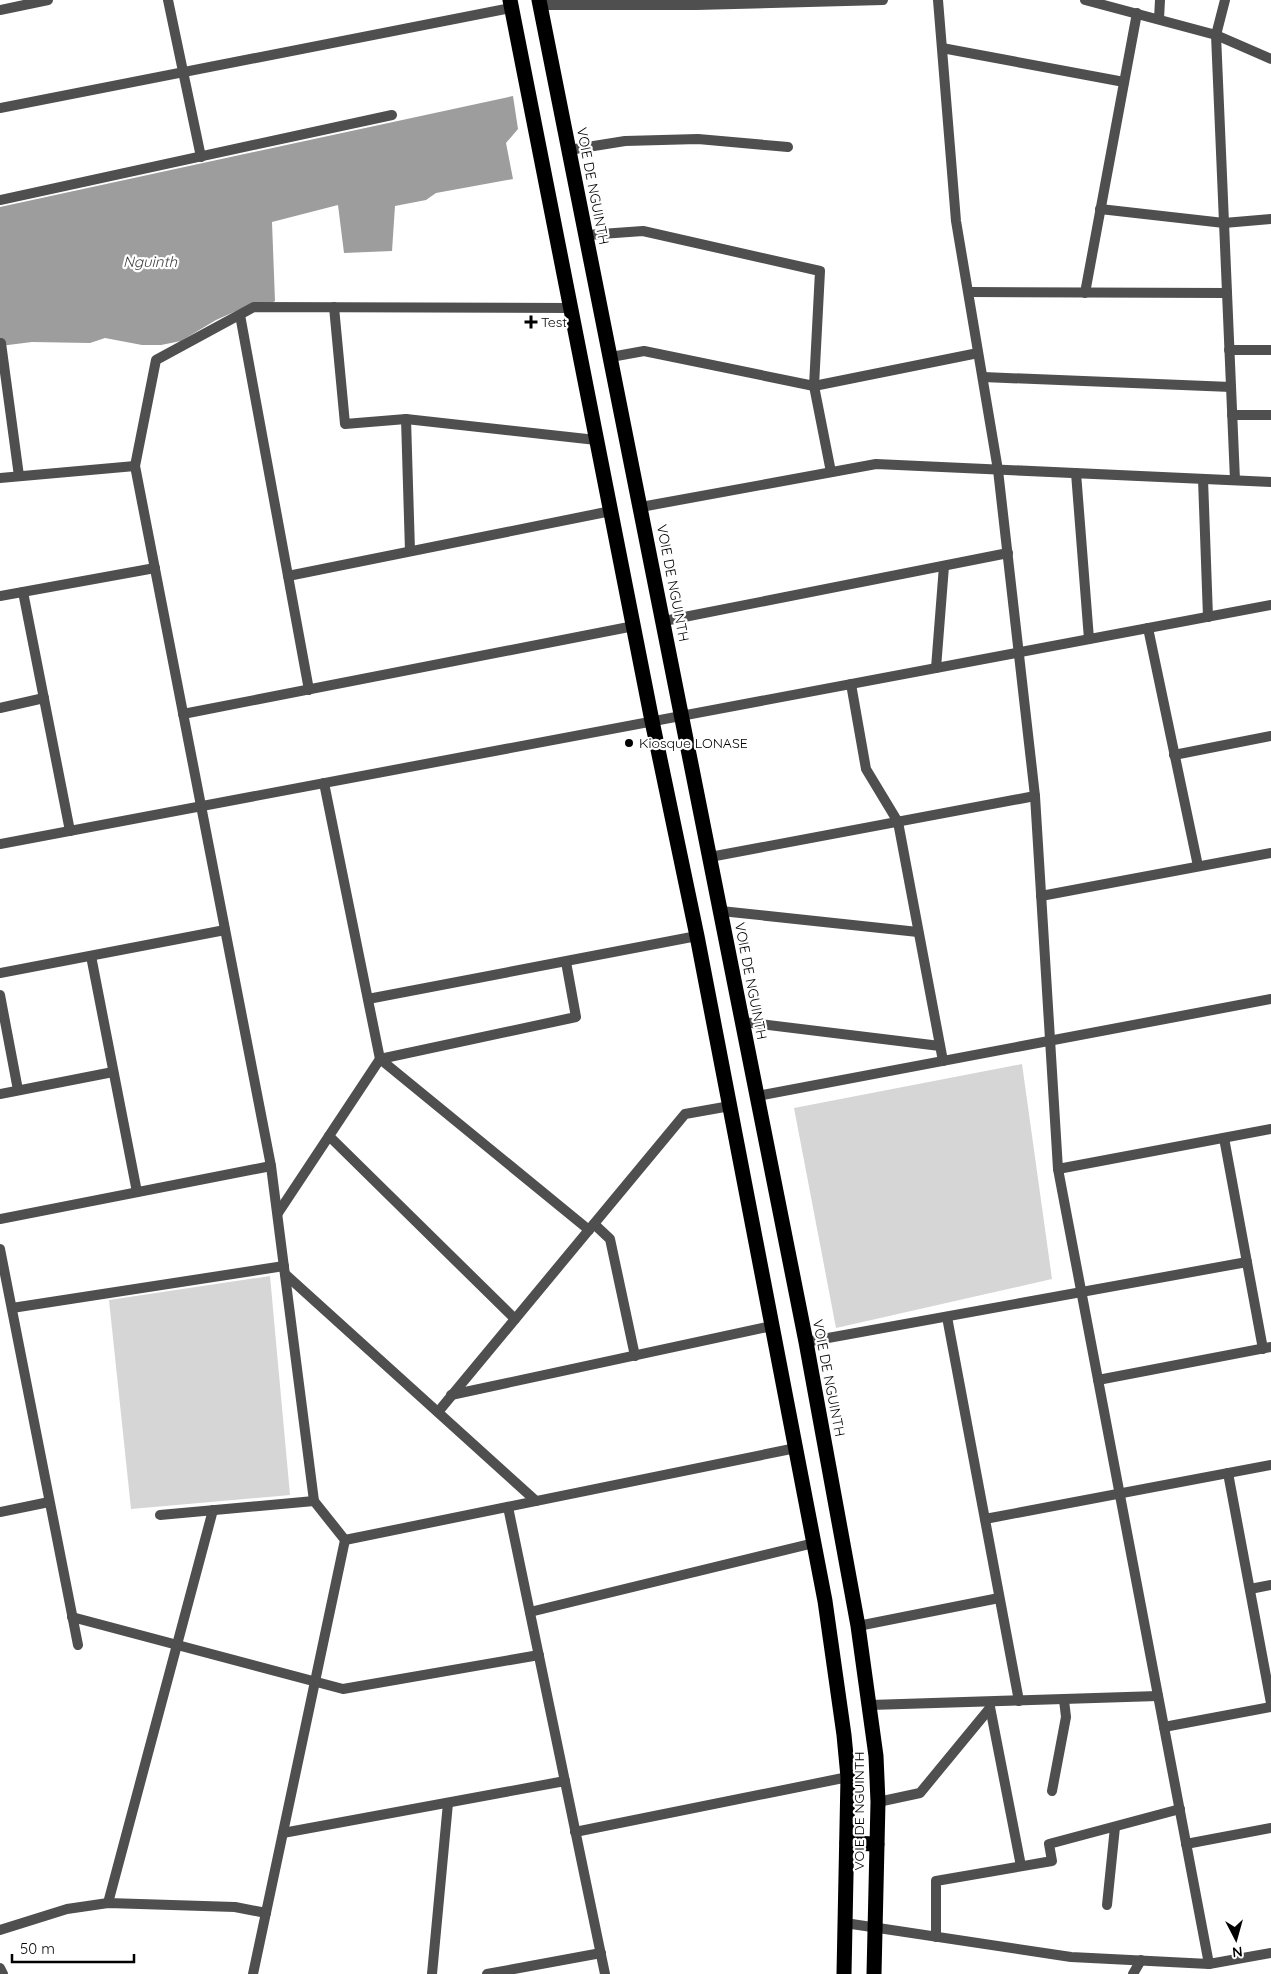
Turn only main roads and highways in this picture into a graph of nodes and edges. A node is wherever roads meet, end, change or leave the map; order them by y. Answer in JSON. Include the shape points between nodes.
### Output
{"nodes":[{"id":1,"x":540,"y":3,"type":"edge"},
{"id":2,"x":511,"y":4,"type":"edge"},
{"id":3,"x":847,"y":1843,"type":"junction"},
{"id":4,"x":877,"y":1844,"type":"junction"},
{"id":5,"x":844,"y":1974,"type":"edge"},
{"id":6,"x":874,"y":1974,"type":"edge"}],
"edges":[{"from":1,"to":4,"type":"highway","name":"VOIE DE NGUINTH","via":[[806,1342],[858,1626],[876,1756]]},
{"from":2,"to":3,"type":"highway","name":"VOIE DE NGUINTH","via":[[814,1543],[836,1671],[848,1778]]},
{"from":3,"to":4,"type":"highway"},
{"from":3,"to":5,"type":"highway","name":"VOIE DE NGUINTH"},
{"from":4,"to":6,"type":"highway","name":"VOIE DE NGUINTH"}]}
